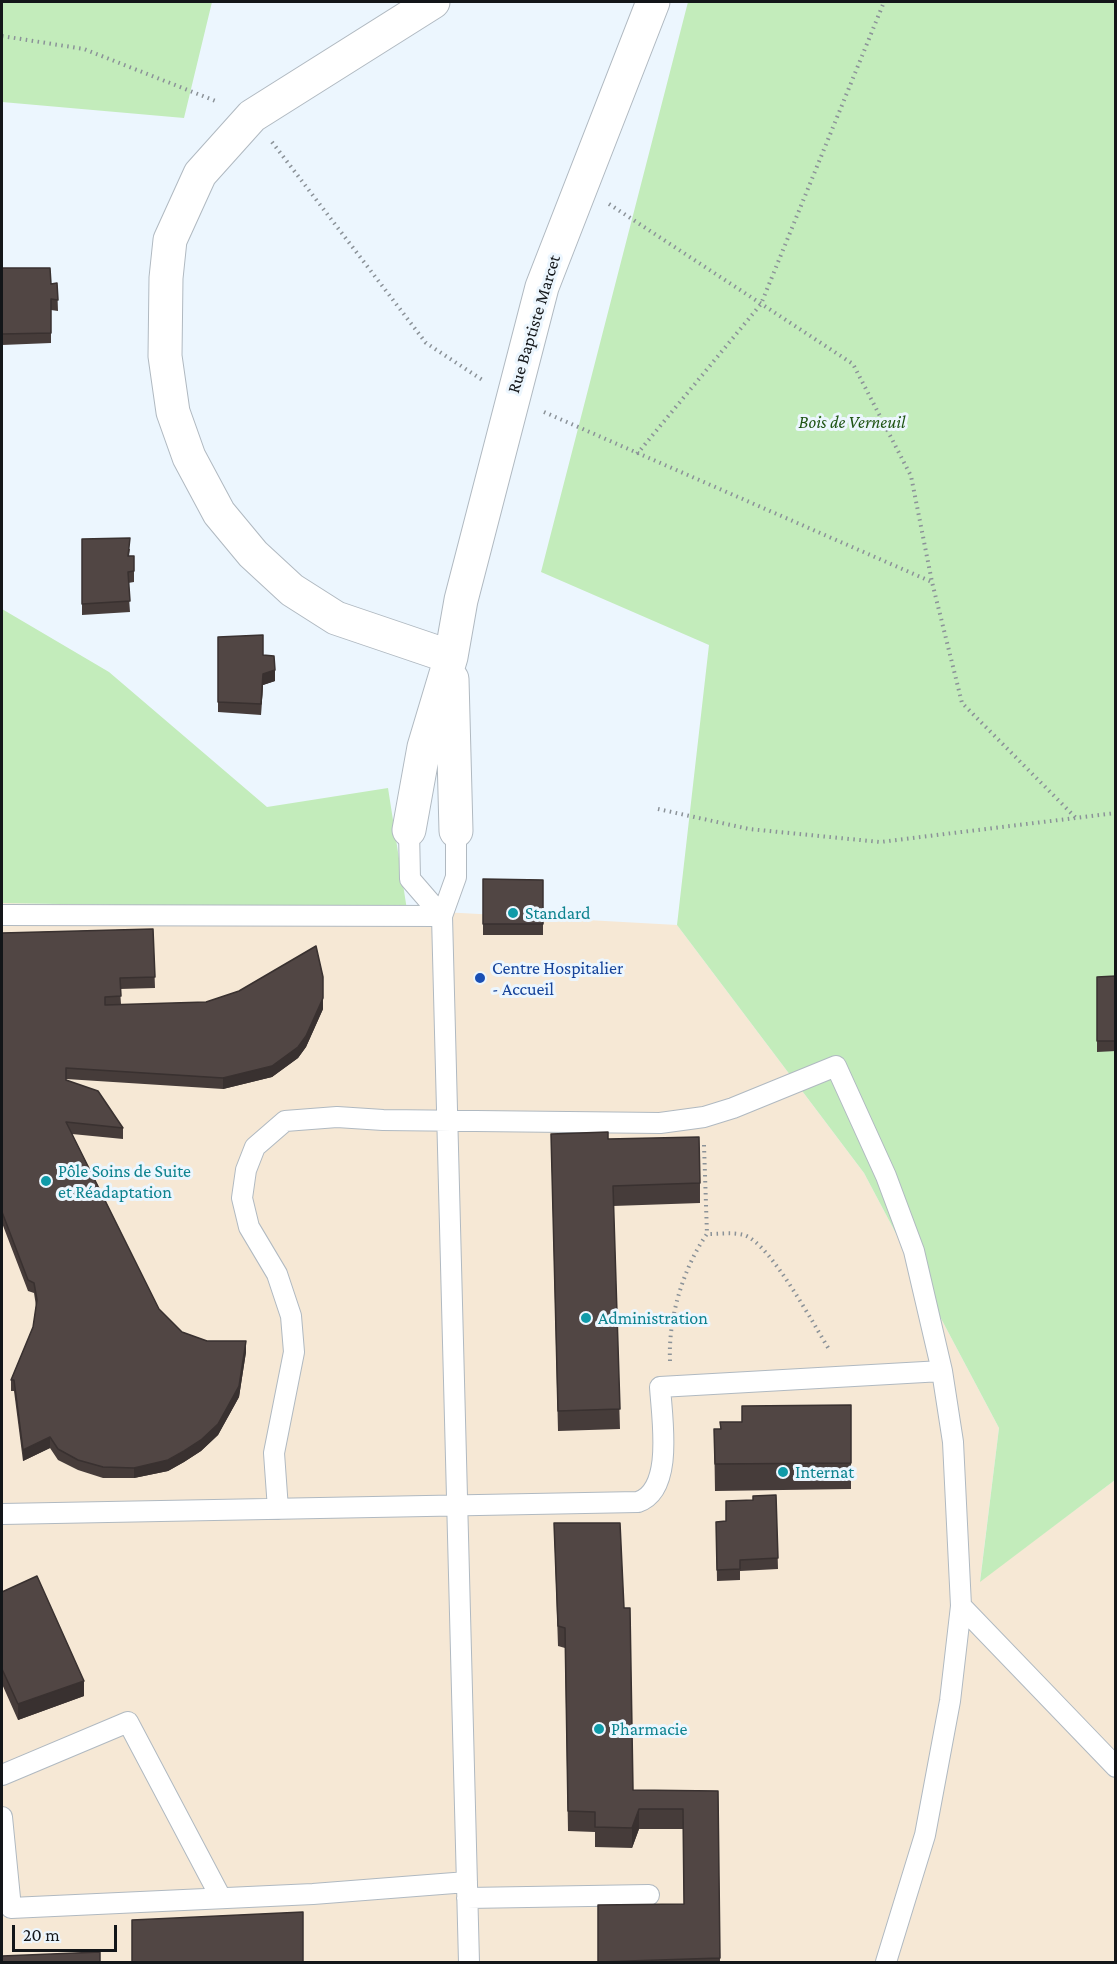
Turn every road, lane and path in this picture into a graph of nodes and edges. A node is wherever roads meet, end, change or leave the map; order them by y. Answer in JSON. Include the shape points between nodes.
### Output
{"nodes":[{"id":1,"x":433,"y":2,"type":"edge"},
{"id":2,"x":653,"y":2,"type":"edge"},
{"id":3,"x":884,"y":2,"type":"edge"},
{"id":4,"x":2,"y":36,"type":"edge"},
{"id":5,"x":252,"y":116,"type":"junction"},
{"id":6,"x":581,"y":186,"type":"junction"},
{"id":7,"x":761,"y":304,"type":"junction"},
{"id":8,"x":512,"y":398,"type":"junction"},
{"id":9,"x":637,"y":454,"type":"junction"},
{"id":10,"x":932,"y":582,"type":"junction"},
{"id":11,"x":451,"y":657,"type":"junction"},
{"id":12,"x":658,"y":809,"type":"dead end"},
{"id":13,"x":1116,"y":813,"type":"edge"},
{"id":14,"x":1076,"y":818,"type":"junction"},
{"id":15,"x":409,"y":830,"type":"joint"},
{"id":16,"x":456,"y":831,"type":"joint"},
{"id":17,"x":2,"y":915,"type":"edge"},
{"id":18,"x":442,"y":916,"type":"junction"},
{"id":19,"x":704,"y":1117,"type":"junction"},
{"id":20,"x":448,"y":1119,"type":"junction"},
{"id":21,"x":706,"y":1234,"type":"junction"},
{"id":22,"x":942,"y":1371,"type":"junction"},
{"id":23,"x":846,"y":1377,"type":"junction"},
{"id":24,"x":671,"y":1387,"type":"junction"},
{"id":25,"x":457,"y":1506,"type":"junction"},
{"id":26,"x":278,"y":1509,"type":"junction"},
{"id":27,"x":2,"y":1514,"type":"edge"},
{"id":28,"x":961,"y":1606,"type":"junction"},
{"id":29,"x":1116,"y":1767,"type":"edge"},
{"id":30,"x":2,"y":1775,"type":"edge"},
{"id":31,"x":2,"y":1817,"type":"edge"},
{"id":32,"x":467,"y":1890,"type":"junction"},
{"id":33,"x":649,"y":1895,"type":"dead end"},
{"id":34,"x":222,"y":1898,"type":"junction"},
{"id":35,"x":469,"y":1962,"type":"edge"},
{"id":36,"x":886,"y":1962,"type":"edge"}],
"edges":[{"from":1,"to":5,"type":"street"},
{"from":2,"to":6,"type":"street","name":"Rue Baptiste Marcet"},
{"from":3,"to":7,"type":"path"},
{"from":4,"to":5,"type":"path","via":[[84,49]]},
{"from":5,"to":8,"type":"path","via":[[426,343]]},
{"from":5,"to":11,"type":"street","via":[[200,174],[170,240],[165,356],[173,412],[189,457],[219,513],[253,554],[292,590],[336,618]]},
{"from":6,"to":7,"type":"path"},
{"from":6,"to":8,"type":"street","name":"Rue Baptiste Marcet","via":[[542,288]]},
{"from":7,"to":9,"type":"path"},
{"from":7,"to":10,"type":"path","via":[[853,364],[911,476]]},
{"from":8,"to":9,"type":"path"},
{"from":8,"to":11,"type":"street","name":"Rue Baptiste Marcet","via":[[461,600]]},
{"from":9,"to":10,"type":"path"},
{"from":10,"to":14,"type":"path","via":[[962,703]]},
{"from":11,"to":15,"type":"street","name":"Rue Baptiste Marcet","via":[[424,747]]},
{"from":11,"to":16,"type":"street","name":"Rue Baptiste Marcet"},
{"from":12,"to":14,"type":"path","via":[[749,829],[880,842]]},
{"from":13,"to":14,"type":"path"},
{"from":15,"to":18,"type":"lane","via":[[410,879]]},
{"from":16,"to":18,"type":"lane","via":[[456,877]]},
{"from":17,"to":18,"type":"lane"},
{"from":18,"to":20,"type":"lane"},
{"from":19,"to":20,"type":"lane","via":[[660,1123]]},
{"from":19,"to":21,"type":"path"},
{"from":19,"to":22,"type":"lane","via":[[836,1066],[914,1251]]},
{"from":20,"to":25,"type":"lane"},
{"from":20,"to":26,"type":"lane","via":[[338,1117],[285,1121],[255,1147],[246,1170],[242,1198],[249,1227],[277,1274],[291,1316],[294,1352],[273,1453]]},
{"from":21,"to":23,"type":"path","via":[[744,1235],[754,1241],[774,1262]]},
{"from":21,"to":24,"type":"path","via":[[697,1248],[675,1313],[669,1343]]},
{"from":22,"to":23,"type":"lane"},
{"from":22,"to":28,"type":"lane","via":[[953,1442]]},
{"from":23,"to":24,"type":"lane"},
{"from":24,"to":25,"type":"lane","via":[[660,1387],[663,1446],[657,1487],[648,1498],[638,1502]]},
{"from":25,"to":26,"type":"lane"},
{"from":25,"to":32,"type":"lane"},
{"from":26,"to":27,"type":"lane"},
{"from":28,"to":29,"type":"lane"},
{"from":28,"to":36,"type":"lane","via":[[950,1701],[925,1835]]},
{"from":30,"to":34,"type":"lane","via":[[128,1722]]},
{"from":31,"to":34,"type":"lane","via":[[11,1908]]},
{"from":32,"to":33,"type":"lane"},
{"from":32,"to":34,"type":"lane"},
{"from":32,"to":35,"type":"lane"}]}
